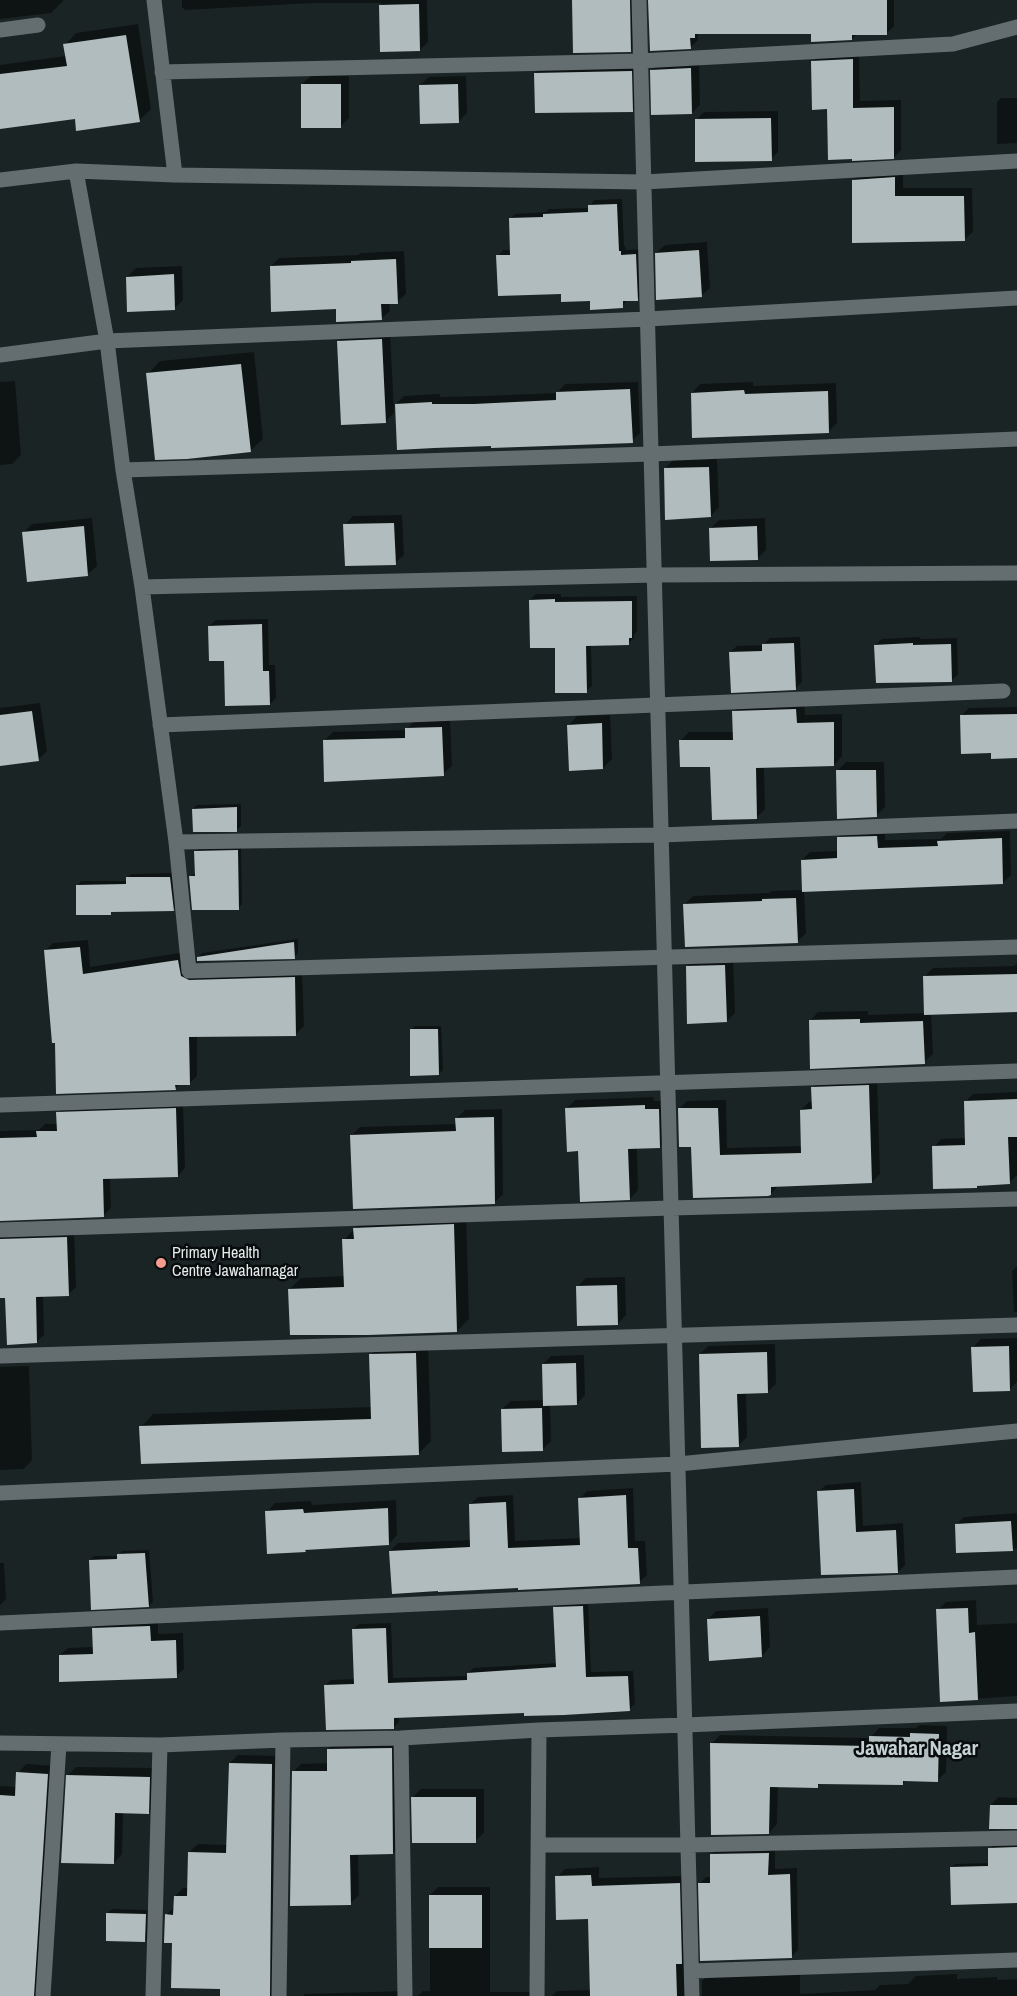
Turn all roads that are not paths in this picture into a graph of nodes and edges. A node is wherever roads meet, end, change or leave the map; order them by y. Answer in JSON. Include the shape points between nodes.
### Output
{"nodes":[{"id":1,"x":154,"y":0,"type":"edge"},
{"id":2,"x":638,"y":0,"type":"edge"},
{"id":3,"x":38,"y":25,"type":"dead end"},
{"id":4,"x":1017,"y":27,"type":"edge"},
{"id":5,"x":0,"y":30,"type":"edge"},
{"id":6,"x":640,"y":61,"type":"junction"},
{"id":7,"x":162,"y":72,"type":"junction"},
{"id":8,"x":1017,"y":161,"type":"edge"},
{"id":9,"x":76,"y":171,"type":"junction"},
{"id":10,"x":175,"y":176,"type":"junction"},
{"id":11,"x":0,"y":180,"type":"edge"},
{"id":12,"x":644,"y":182,"type":"junction"},
{"id":13,"x":1017,"y":298,"type":"edge"},
{"id":14,"x":648,"y":320,"type":"junction"},
{"id":15,"x":107,"y":341,"type":"junction"},
{"id":16,"x":0,"y":355,"type":"edge"},
{"id":17,"x":1017,"y":439,"type":"edge"},
{"id":18,"x":651,"y":454,"type":"junction"},
{"id":19,"x":123,"y":470,"type":"junction"},
{"id":20,"x":1017,"y":573,"type":"edge"},
{"id":21,"x":654,"y":575,"type":"junction"},
{"id":22,"x":142,"y":587,"type":"junction"},
{"id":23,"x":1003,"y":691,"type":"dead end"},
{"id":24,"x":658,"y":705,"type":"junction"},
{"id":25,"x":160,"y":724,"type":"junction"},
{"id":26,"x":1017,"y":821,"type":"edge"},
{"id":27,"x":661,"y":835,"type":"junction"},
{"id":28,"x":176,"y":842,"type":"junction"},
{"id":29,"x":1017,"y":947,"type":"edge"},
{"id":30,"x":665,"y":958,"type":"junction"},
{"id":31,"x":1017,"y":1071,"type":"edge"},
{"id":32,"x":668,"y":1081,"type":"junction"},
{"id":33,"x":0,"y":1105,"type":"edge"},
{"id":34,"x":1017,"y":1199,"type":"edge"},
{"id":35,"x":671,"y":1208,"type":"junction"},
{"id":36,"x":0,"y":1230,"type":"edge"},
{"id":37,"x":1017,"y":1324,"type":"edge"},
{"id":38,"x":674,"y":1334,"type":"junction"},
{"id":39,"x":0,"y":1356,"type":"edge"},
{"id":40,"x":1017,"y":1431,"type":"edge"},
{"id":41,"x":678,"y":1464,"type":"junction"},
{"id":42,"x":0,"y":1493,"type":"edge"},
{"id":43,"x":1017,"y":1576,"type":"edge"},
{"id":44,"x":681,"y":1593,"type":"junction"},
{"id":45,"x":0,"y":1623,"type":"edge"},
{"id":46,"x":1017,"y":1711,"type":"edge"},
{"id":47,"x":685,"y":1725,"type":"junction"},
{"id":48,"x":539,"y":1730,"type":"junction"},
{"id":49,"x":401,"y":1738,"type":"junction"},
{"id":50,"x":283,"y":1740,"type":"junction"},
{"id":51,"x":0,"y":1743,"type":"edge"},
{"id":52,"x":59,"y":1744,"type":"junction"},
{"id":53,"x":160,"y":1745,"type":"junction"},
{"id":54,"x":1017,"y":1838,"type":"edge"},
{"id":55,"x":539,"y":1845,"type":"junction"},
{"id":56,"x":688,"y":1845,"type":"junction"},
{"id":57,"x":1017,"y":1960,"type":"edge"},
{"id":58,"x":692,"y":1971,"type":"junction"},
{"id":59,"x":43,"y":1996,"type":"edge"},
{"id":60,"x":153,"y":1996,"type":"edge"},
{"id":61,"x":280,"y":1996,"type":"edge"},
{"id":62,"x":405,"y":1996,"type":"edge"},
{"id":63,"x":537,"y":1996,"type":"edge"},
{"id":64,"x":692,"y":1996,"type":"edge"}],
"edges":[{"from":1,"to":7,"type":"street"},
{"from":2,"to":6,"type":"street"},
{"from":3,"to":5,"type":"street"},
{"from":4,"to":6,"type":"street","via":[[953,44]]},
{"from":6,"to":7,"type":"street"},
{"from":6,"to":12,"type":"street"},
{"from":7,"to":10,"type":"street"},
{"from":8,"to":12,"type":"street"},
{"from":9,"to":10,"type":"street"},
{"from":9,"to":11,"type":"street"},
{"from":9,"to":15,"type":"street"},
{"from":10,"to":12,"type":"street"},
{"from":12,"to":14,"type":"street"},
{"from":13,"to":14,"type":"street"},
{"from":14,"to":15,"type":"street"},
{"from":14,"to":18,"type":"street"},
{"from":15,"to":16,"type":"street"},
{"from":15,"to":19,"type":"street"},
{"from":17,"to":18,"type":"street"},
{"from":18,"to":19,"type":"street"},
{"from":18,"to":21,"type":"street"},
{"from":19,"to":22,"type":"street"},
{"from":20,"to":21,"type":"street"},
{"from":21,"to":22,"type":"street"},
{"from":21,"to":24,"type":"street"},
{"from":22,"to":25,"type":"street"},
{"from":23,"to":24,"type":"street"},
{"from":24,"to":25,"type":"street"},
{"from":24,"to":27,"type":"street"},
{"from":25,"to":28,"type":"street"},
{"from":26,"to":27,"type":"street"},
{"from":27,"to":28,"type":"street"},
{"from":27,"to":30,"type":"street"},
{"from":28,"to":30,"type":"street","via":[[189,971]]},
{"from":29,"to":30,"type":"street"},
{"from":30,"to":32,"type":"street"},
{"from":31,"to":32,"type":"street"},
{"from":32,"to":33,"type":"street"},
{"from":32,"to":35,"type":"street"},
{"from":34,"to":35,"type":"street"},
{"from":35,"to":36,"type":"street"},
{"from":35,"to":38,"type":"street"},
{"from":37,"to":38,"type":"street"},
{"from":38,"to":39,"type":"street"},
{"from":38,"to":41,"type":"street"},
{"from":40,"to":41,"type":"street"},
{"from":41,"to":42,"type":"street"},
{"from":41,"to":44,"type":"street"},
{"from":43,"to":44,"type":"street"},
{"from":44,"to":45,"type":"street"},
{"from":44,"to":47,"type":"street"},
{"from":46,"to":47,"type":"street"},
{"from":47,"to":48,"type":"street"},
{"from":47,"to":56,"type":"street"},
{"from":48,"to":49,"type":"street"},
{"from":48,"to":55,"type":"street"},
{"from":49,"to":50,"type":"street"},
{"from":49,"to":62,"type":"street"},
{"from":50,"to":53,"type":"street"},
{"from":50,"to":61,"type":"street"},
{"from":51,"to":52,"type":"street"},
{"from":52,"to":53,"type":"street"},
{"from":52,"to":59,"type":"street"},
{"from":53,"to":60,"type":"street"},
{"from":54,"to":56,"type":"street"},
{"from":55,"to":56,"type":"street"},
{"from":55,"to":63,"type":"street"},
{"from":56,"to":58,"type":"street"},
{"from":57,"to":58,"type":"street"},
{"from":58,"to":64,"type":"street"}]}
